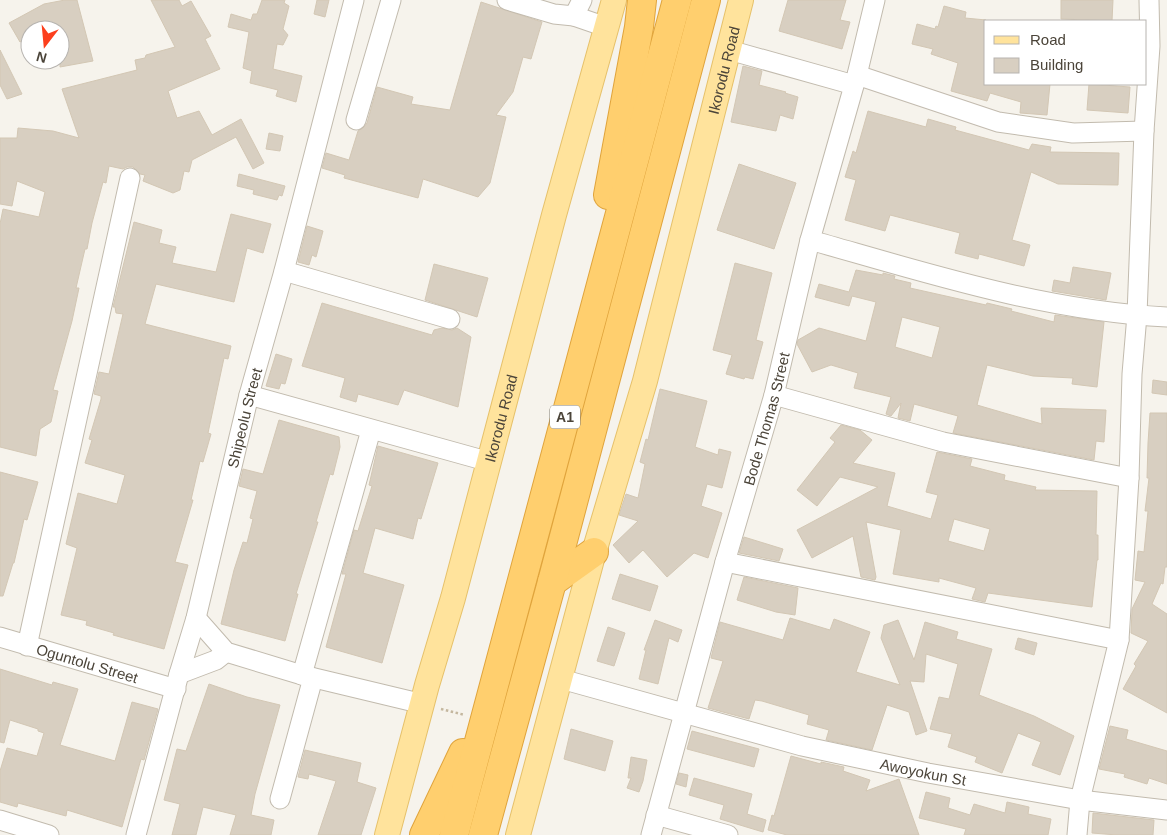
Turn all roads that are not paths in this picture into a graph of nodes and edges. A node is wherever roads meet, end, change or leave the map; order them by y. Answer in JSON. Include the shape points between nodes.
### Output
{"nodes":[{"id":1,"x":354,"y":0,"type":"edge"},
{"id":2,"x":391,"y":0,"type":"edge"},
{"id":3,"x":507,"y":0,"type":"edge"},
{"id":4,"x":614,"y":0,"type":"edge"},
{"id":5,"x":642,"y":0,"type":"edge"},
{"id":6,"x":677,"y":0,"type":"edge"},
{"id":7,"x":706,"y":0,"type":"edge"},
{"id":8,"x":741,"y":0,"type":"edge"},
{"id":9,"x":875,"y":0,"type":"edge"},
{"id":10,"x":1149,"y":0,"type":"edge"},
{"id":11,"x":578,"y":8,"type":"edge"},
{"id":12,"x":606,"y":27,"type":"junction"},
{"id":13,"x":729,"y":50,"type":"junction"},
{"id":14,"x":855,"y":80,"type":"junction"},
{"id":15,"x":356,"y":120,"type":"dead end"},
{"id":16,"x":1144,"y":131,"type":"junction"},
{"id":17,"x":130,"y":178,"type":"dead end"},
{"id":18,"x":810,"y":240,"type":"junction"},
{"id":19,"x":611,"y":246,"type":"junction"},
{"id":20,"x":284,"y":272,"type":"junction"},
{"id":21,"x":1137,"y":315,"type":"junction"},
{"id":22,"x":1167,"y":317,"type":"edge"},
{"id":23,"x":450,"y":319,"type":"dead end"},
{"id":24,"x":249,"y":395,"type":"junction"},
{"id":25,"x":774,"y":395,"type":"junction"},
{"id":26,"x":371,"y":430,"type":"junction"},
{"id":27,"x":490,"y":462,"type":"junction"},
{"id":28,"x":1129,"y":478,"type":"junction"},
{"id":29,"x":594,"y":552,"type":"junction"},
{"id":30,"x":724,"y":562,"type":"junction"},
{"id":31,"x":552,"y":582,"type":"junction"},
{"id":32,"x":196,"y":618,"type":"junction"},
{"id":33,"x":0,"y":637,"type":"edge"},
{"id":34,"x":1119,"y":640,"type":"junction"},
{"id":35,"x":28,"y":646,"type":"junction"},
{"id":36,"x":226,"y":652,"type":"junction"},
{"id":37,"x":307,"y":676,"type":"junction"},
{"id":38,"x":561,"y":679,"type":"junction"},
{"id":39,"x":177,"y":681,"type":"junction"},
{"id":40,"x":423,"y":704,"type":"junction"},
{"id":41,"x":684,"y":714,"type":"junction"},
{"id":42,"x":484,"y":720,"type":"junction"},
{"id":43,"x":280,"y":799,"type":"dead end"},
{"id":44,"x":1080,"y":800,"type":"junction"},
{"id":45,"x":1167,"y":810,"type":"edge"},
{"id":46,"x":656,"y":815,"type":"junction"},
{"id":47,"x":0,"y":820,"type":"edge"},
{"id":48,"x":49,"y":835,"type":"edge"},
{"id":49,"x":136,"y":835,"type":"edge"},
{"id":50,"x":387,"y":835,"type":"edge"},
{"id":51,"x":424,"y":835,"type":"edge"},
{"id":52,"x":454,"y":835,"type":"edge"},
{"id":53,"x":483,"y":835,"type":"edge"},
{"id":54,"x":518,"y":835,"type":"edge"},
{"id":55,"x":651,"y":835,"type":"edge"},
{"id":56,"x":728,"y":835,"type":"edge"},
{"id":57,"x":1077,"y":835,"type":"edge"}],
"edges":[{"from":1,"to":20,"type":"street","name":"Shipeolu Street"},
{"from":2,"to":15,"type":"street"},
{"from":3,"to":11,"type":"street","via":[[554,14]]},
{"from":4,"to":12,"type":"main road","name":"Ikorodu Road"},
{"from":5,"to":19,"type":"highway","via":[[607,196]]},
{"from":6,"to":19,"type":"highway","number":"A1"},
{"from":7,"to":31,"type":"highway","number":"A1"},
{"from":8,"to":13,"type":"main road","name":"Ikorodu Road"},
{"from":9,"to":14,"type":"street","name":"Bode Thomas Street"},
{"from":10,"to":16,"type":"street","via":[[1150,46]]},
{"from":11,"to":12,"type":"street"},
{"from":12,"to":27,"type":"main road","name":"Ikorodu Road"},
{"from":13,"to":14,"type":"street"},
{"from":13,"to":29,"type":"main road","name":"Ikorodu Road","via":[[645,381]]},
{"from":14,"to":16,"type":"street","via":[[998,122],[1073,133]]},
{"from":14,"to":18,"type":"street","name":"Bode Thomas Street"},
{"from":16,"to":21,"type":"street"},
{"from":17,"to":35,"type":"street"},
{"from":18,"to":21,"type":"street","via":[[974,286],[1055,304]]},
{"from":18,"to":25,"type":"street","name":"Bode Thomas Street"},
{"from":19,"to":42,"type":"highway","number":"A1"},
{"from":20,"to":23,"type":"street"},
{"from":20,"to":24,"type":"street","name":"Shipeolu Street"},
{"from":21,"to":22,"type":"street"},
{"from":21,"to":28,"type":"street"},
{"from":24,"to":26,"type":"street"},
{"from":24,"to":32,"type":"street","name":"Shipeolu Street"},
{"from":25,"to":28,"type":"street","via":[[943,442]]},
{"from":25,"to":30,"type":"street","name":"Bode Thomas Street"},
{"from":26,"to":27,"type":"street"},
{"from":26,"to":37,"type":"street"},
{"from":27,"to":40,"type":"main road","name":"Ikorodu Road"},
{"from":28,"to":34,"type":"street"},
{"from":29,"to":31,"type":"highway"},
{"from":29,"to":38,"type":"main road","name":"Ikorodu Road"},
{"from":30,"to":34,"type":"street"},
{"from":30,"to":41,"type":"street","name":"Bode Thomas Street"},
{"from":31,"to":53,"type":"highway","number":"A1"},
{"from":32,"to":36,"type":"street"},
{"from":32,"to":39,"type":"street","name":"Shipeolu Street"},
{"from":33,"to":35,"type":"street","name":"Oguntolu Street"},
{"from":34,"to":44,"type":"street"},
{"from":35,"to":39,"type":"street","name":"Oguntolu Street"},
{"from":36,"to":37,"type":"street"},
{"from":36,"to":39,"type":"street"},
{"from":37,"to":40,"type":"street"},
{"from":37,"to":43,"type":"street"},
{"from":38,"to":41,"type":"street","name":"Awoyokun St"},
{"from":38,"to":54,"type":"main road","name":"Ikorodu Road"},
{"from":39,"to":49,"type":"street","name":"Shipeolu Street"},
{"from":40,"to":50,"type":"main road","name":"Ikorodu Road"},
{"from":41,"to":44,"type":"street","name":"Awoyokun St","via":[[870,761]]},
{"from":41,"to":46,"type":"street","name":"Bode Thomas Street"},
{"from":42,"to":51,"type":"highway","via":[[460,758]]},
{"from":42,"to":52,"type":"highway","number":"A1"},
{"from":44,"to":45,"type":"street","name":"Awoyokun St"},
{"from":44,"to":57,"type":"street"},
{"from":46,"to":55,"type":"street","name":"Bode Thomas Street"},
{"from":46,"to":56,"type":"street"},
{"from":47,"to":48,"type":"street"}]}
